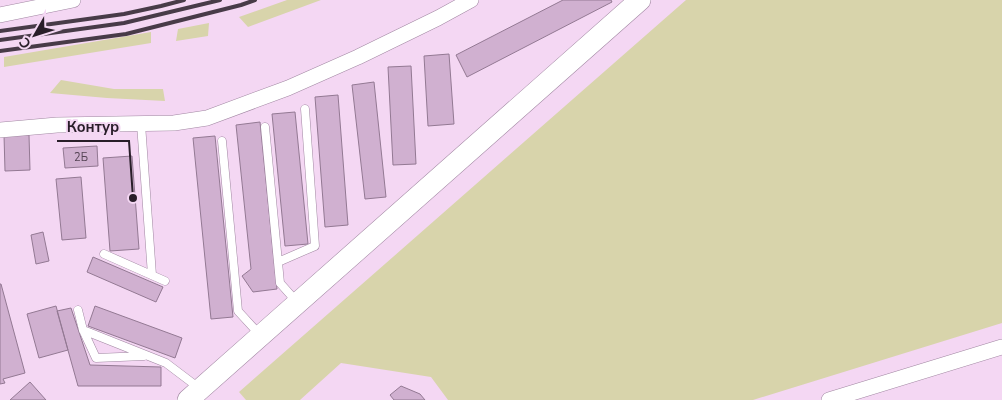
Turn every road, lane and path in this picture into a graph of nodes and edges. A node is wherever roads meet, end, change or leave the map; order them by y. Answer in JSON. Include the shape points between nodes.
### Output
{"nodes":[{"id":1,"x":72,"y":0,"type":"edge"},
{"id":2,"x":471,"y":0,"type":"edge"},
{"id":3,"x":640,"y":0,"type":"edge"},
{"id":4,"x":0,"y":15,"type":"edge"},
{"id":5,"x":305,"y":109,"type":"dead end"},
{"id":6,"x":141,"y":124,"type":"junction"},
{"id":7,"x":265,"y":127,"type":"dead end"},
{"id":8,"x":0,"y":130,"type":"edge"},
{"id":9,"x":222,"y":141,"type":"dead end"},
{"id":10,"x":104,"y":254,"type":"dead end"},
{"id":11,"x":278,"y":262,"type":"junction"},
{"id":12,"x":152,"y":275,"type":"junction"},
{"id":13,"x":165,"y":281,"type":"dead end"},
{"id":14,"x":298,"y":303,"type":"junction"},
{"id":15,"x":78,"y":310,"type":"dead end"},
{"id":16,"x":83,"y":330,"type":"junction"},
{"id":17,"x":260,"y":336,"type":"junction"},
{"id":18,"x":1002,"y":347,"type":"edge"},
{"id":19,"x":148,"y":355,"type":"junction"},
{"id":20,"x":200,"y":396,"type":"edge"},
{"id":21,"x":829,"y":400,"type":"edge"}],
"edges":[{"from":1,"to":4,"type":"street"},
{"from":2,"to":6,"type":"street","via":[[358,57],[235,108],[207,118]]},
{"from":3,"to":14,"type":"street"},
{"from":5,"to":11,"type":"lane","via":[[316,246]]},
{"from":6,"to":8,"type":"street","via":[[57,125]]},
{"from":6,"to":12,"type":"lane"},
{"from":7,"to":11,"type":"lane"},
{"from":9,"to":17,"type":"lane","via":[[238,311]]},
{"from":10,"to":12,"type":"lane"},
{"from":11,"to":14,"type":"lane","via":[[280,283]]},
{"from":12,"to":13,"type":"lane"},
{"from":14,"to":17,"type":"street"},
{"from":15,"to":16,"type":"lane"},
{"from":16,"to":19,"type":"lane"},
{"from":16,"to":19,"type":"lane","via":[[96,358]]},
{"from":17,"to":20,"type":"street"},
{"from":18,"to":21,"type":"street"},
{"from":19,"to":20,"type":"lane","via":[[166,363]]}]}
